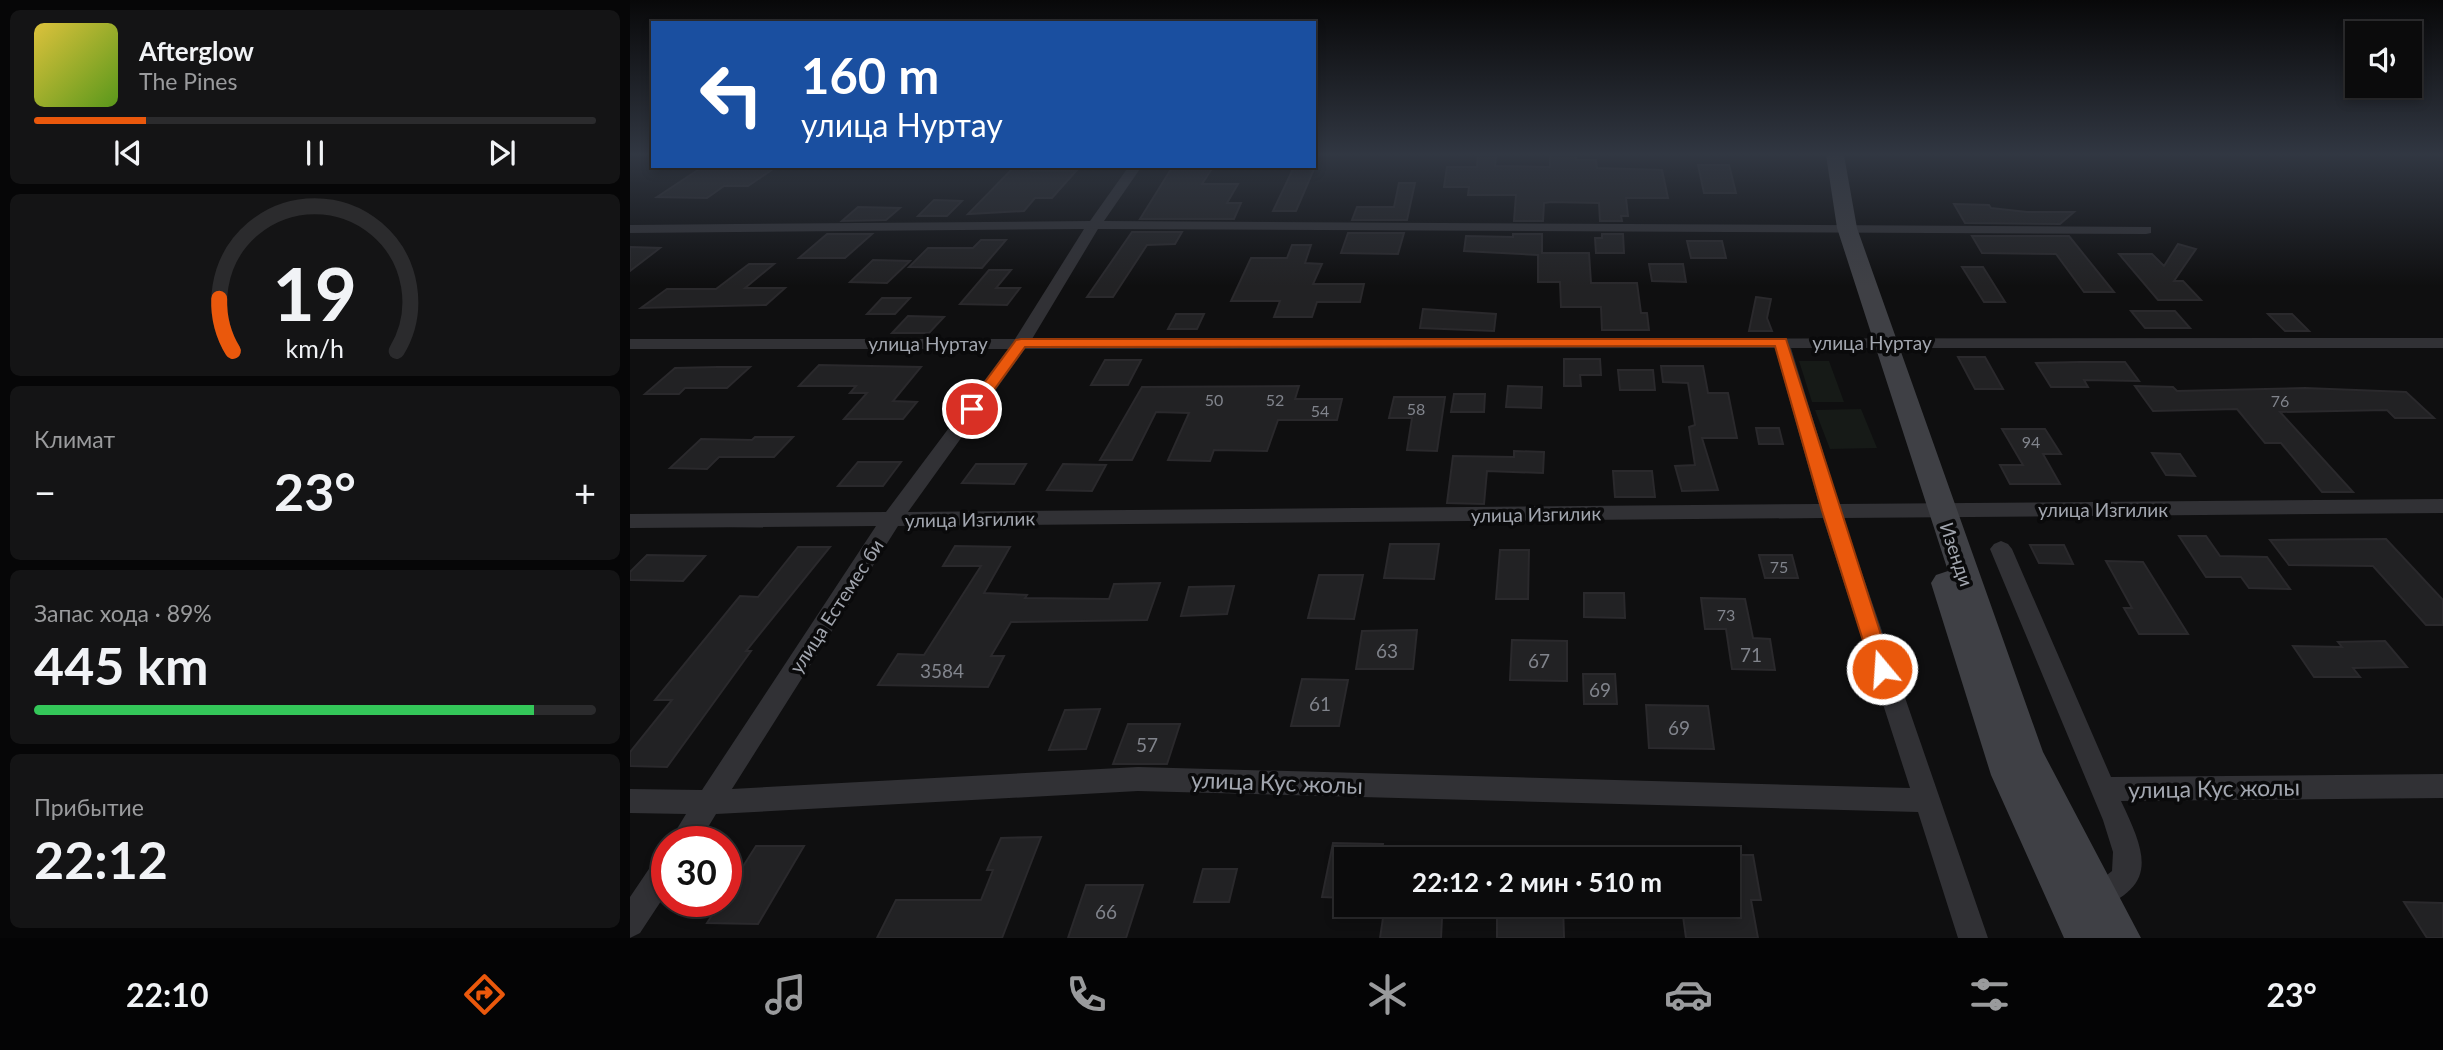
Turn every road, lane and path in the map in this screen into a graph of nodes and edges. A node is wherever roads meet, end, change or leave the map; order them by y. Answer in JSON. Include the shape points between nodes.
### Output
{"nodes":[{"id":1,"x":1113,"y":199,"type":"edge"},
{"id":2,"x":1833,"y":199,"type":"edge"},
{"id":3,"x":1839,"y":199,"type":"edge"},
{"id":4,"x":1094,"y":225,"type":"junction"},
{"id":5,"x":1841,"y":228,"type":"junction"},
{"id":6,"x":630,"y":229,"type":"edge"},
{"id":7,"x":2146,"y":230,"type":"dead end"},
{"id":8,"x":1781,"y":342,"type":"junction"},
{"id":9,"x":1877,"y":342,"type":"junction"},
{"id":10,"x":1021,"y":343,"type":"junction"},
{"id":11,"x":2443,"y":343,"type":"edge"},
{"id":12,"x":630,"y":344,"type":"edge"},
{"id":13,"x":2443,"y":506,"type":"edge"},
{"id":14,"x":1933,"y":510,"type":"junction"},
{"id":15,"x":1830,"y":511,"type":"junction"},
{"id":16,"x":891,"y":520,"type":"junction"},
{"id":17,"x":630,"y":521,"type":"edge"},
{"id":18,"x":2001,"y":549,"type":"dead end"},
{"id":19,"x":2443,"y":786,"type":"edge"},
{"id":20,"x":2103,"y":789,"type":"junction"},
{"id":21,"x":1925,"y":800,"type":"junction"},
{"id":22,"x":630,"y":801,"type":"edge"},
{"id":23,"x":710,"y":802,"type":"junction"},
{"id":24,"x":694,"y":826,"type":"edge"},
{"id":25,"x":651,"y":891,"type":"edge"},
{"id":26,"x":2082,"y":898,"type":"junction"},
{"id":27,"x":630,"y":923,"type":"edge"},
{"id":28,"x":1973,"y":938,"type":"edge"},
{"id":29,"x":2086,"y":938,"type":"edge"},
{"id":30,"x":2119,"y":938,"type":"edge"}],
"edges":[{"from":1,"to":4,"type":"street","name":"улица Естемес би"},
{"from":2,"to":5,"type":"street","name":"Изенди"},
{"from":3,"to":5,"type":"street","name":"Изенди"},
{"from":4,"to":5,"type":"street"},
{"from":4,"to":6,"type":"street"},
{"from":4,"to":10,"type":"street","name":"улица Естемес би"},
{"from":5,"to":7,"type":"street"},
{"from":5,"to":9,"type":"street","name":"Изенди"},
{"from":8,"to":9,"type":"street","name":"улица Нуртау"},
{"from":8,"to":10,"type":"street","name":"улица Нуртау"},
{"from":8,"to":15,"type":"street"},
{"from":9,"to":11,"type":"street","name":"улица Нуртау"},
{"from":9,"to":14,"type":"street","name":"Изенди"},
{"from":10,"to":12,"type":"street","name":"улица Нуртау"},
{"from":10,"to":16,"type":"street","name":"улица Естемес би"},
{"from":13,"to":14,"type":"street","name":"улица Изгилик"},
{"from":14,"to":15,"type":"street","name":"улица Изгилик"},
{"from":14,"to":26,"type":"street","name":"Изенди"},
{"from":15,"to":16,"type":"street","name":"улица Изгилик"},
{"from":15,"to":21,"type":"street"},
{"from":16,"to":17,"type":"street","name":"улица Изгилик"},
{"from":16,"to":23,"type":"street","name":"улица Естемес би"},
{"from":18,"to":20,"type":"street"},
{"from":19,"to":20,"type":"street","name":"улица Кус жолы"},
{"from":20,"to":26,"type":"street","name":"улица Кус жолы","via":[[2128,848],[2129,867],[2120,883]]},
{"from":21,"to":23,"type":"street","name":"улица Кус жолы","via":[[1138,779]]},
{"from":21,"to":28,"type":"street"},
{"from":22,"to":23,"type":"street","name":"улица Кус жолы"},
{"from":23,"to":24,"type":"street","name":"улица Естемес би"},
{"from":25,"to":27,"type":"street"},
{"from":26,"to":29,"type":"street","name":"Изенди"},
{"from":26,"to":30,"type":"street","name":"Изенди"}]}
